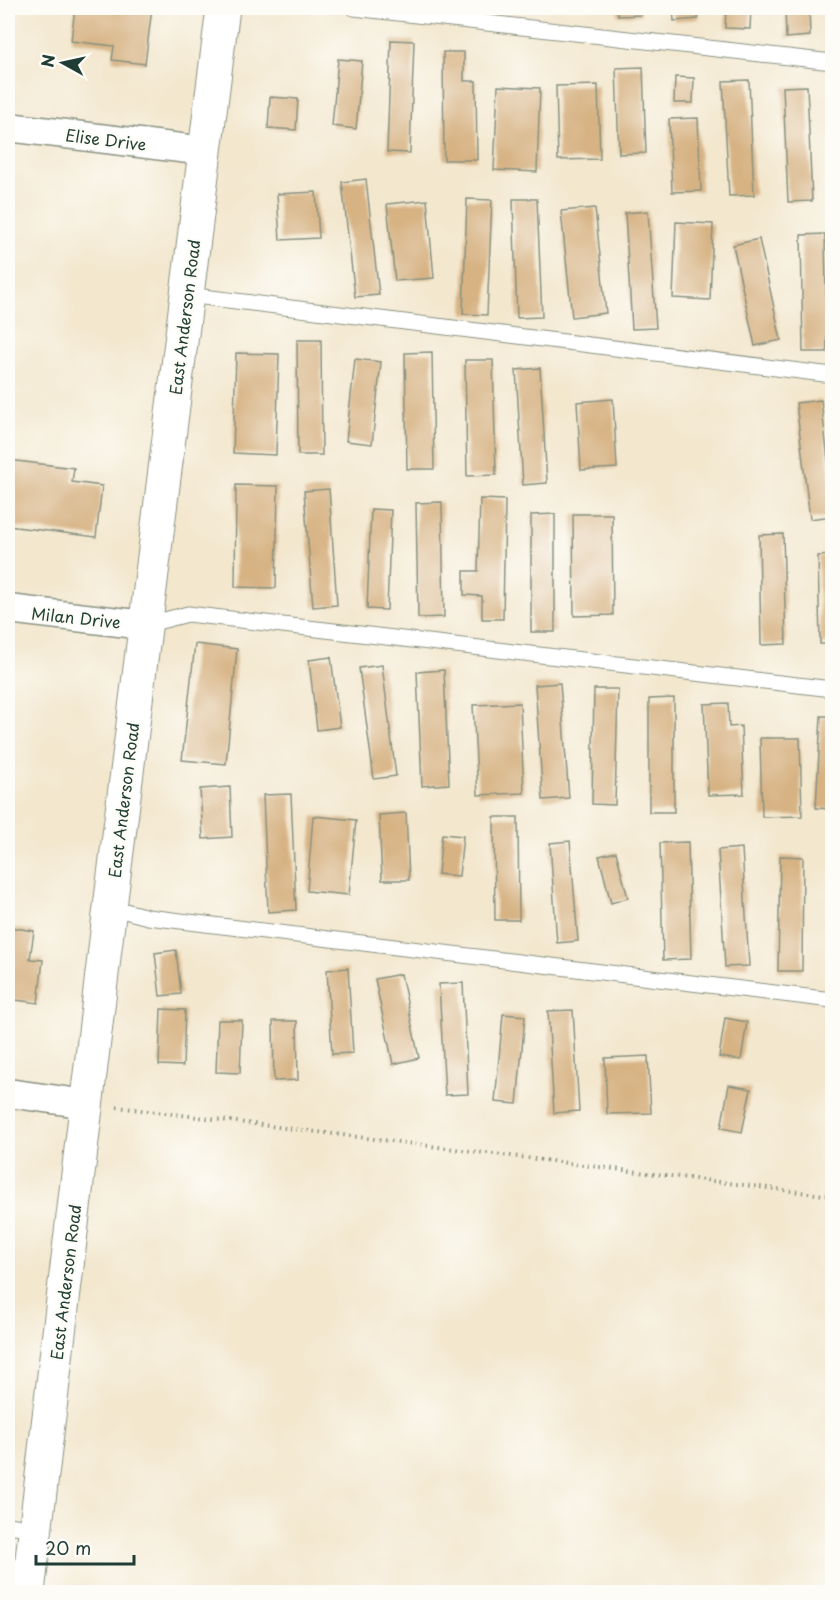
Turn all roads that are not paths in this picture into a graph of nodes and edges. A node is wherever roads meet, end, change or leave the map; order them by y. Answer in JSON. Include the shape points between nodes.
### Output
{"nodes":[{"id":1,"x":224,"y":8,"type":"edge"},
{"id":2,"x":354,"y":8,"type":"edge"},
{"id":3,"x":832,"y":62,"type":"edge"},
{"id":4,"x":8,"y":127,"type":"edge"},
{"id":5,"x":205,"y":150,"type":"junction"},
{"id":6,"x":186,"y":296,"type":"junction"},
{"id":7,"x":832,"y":375,"type":"edge"},
{"id":8,"x":8,"y":609,"type":"edge"},
{"id":9,"x":145,"y":625,"type":"junction"},
{"id":10,"x":832,"y":689,"type":"edge"},
{"id":11,"x":110,"y":907,"type":"junction"},
{"id":12,"x":832,"y":1000,"type":"edge"},
{"id":13,"x":8,"y":1093,"type":"edge"},
{"id":14,"x":87,"y":1104,"type":"junction"},
{"id":15,"x":22,"y":1527,"type":"edge"},
{"id":16,"x":28,"y":1593,"type":"edge"}],
"edges":[{"from":1,"to":5,"type":"street","name":"East Anderson Road"},
{"from":2,"to":3,"type":"lane"},
{"from":4,"to":5,"type":"street","name":"Elise Drive"},
{"from":5,"to":6,"type":"street","name":"East Anderson Road"},
{"from":6,"to":7,"type":"lane"},
{"from":6,"to":9,"type":"street","name":"East Anderson Road"},
{"from":8,"to":9,"type":"street","name":"Milan Drive"},
{"from":9,"to":10,"type":"lane","via":[[188,614]]},
{"from":9,"to":11,"type":"street","name":"East Anderson Road"},
{"from":11,"to":12,"type":"lane","via":[[148,917]]},
{"from":11,"to":14,"type":"street","name":"East Anderson Road"},
{"from":13,"to":14,"type":"street"},
{"from":14,"to":15,"type":"street","name":"East Anderson Road"},
{"from":15,"to":16,"type":"street","name":"East Anderson Road"}]}
